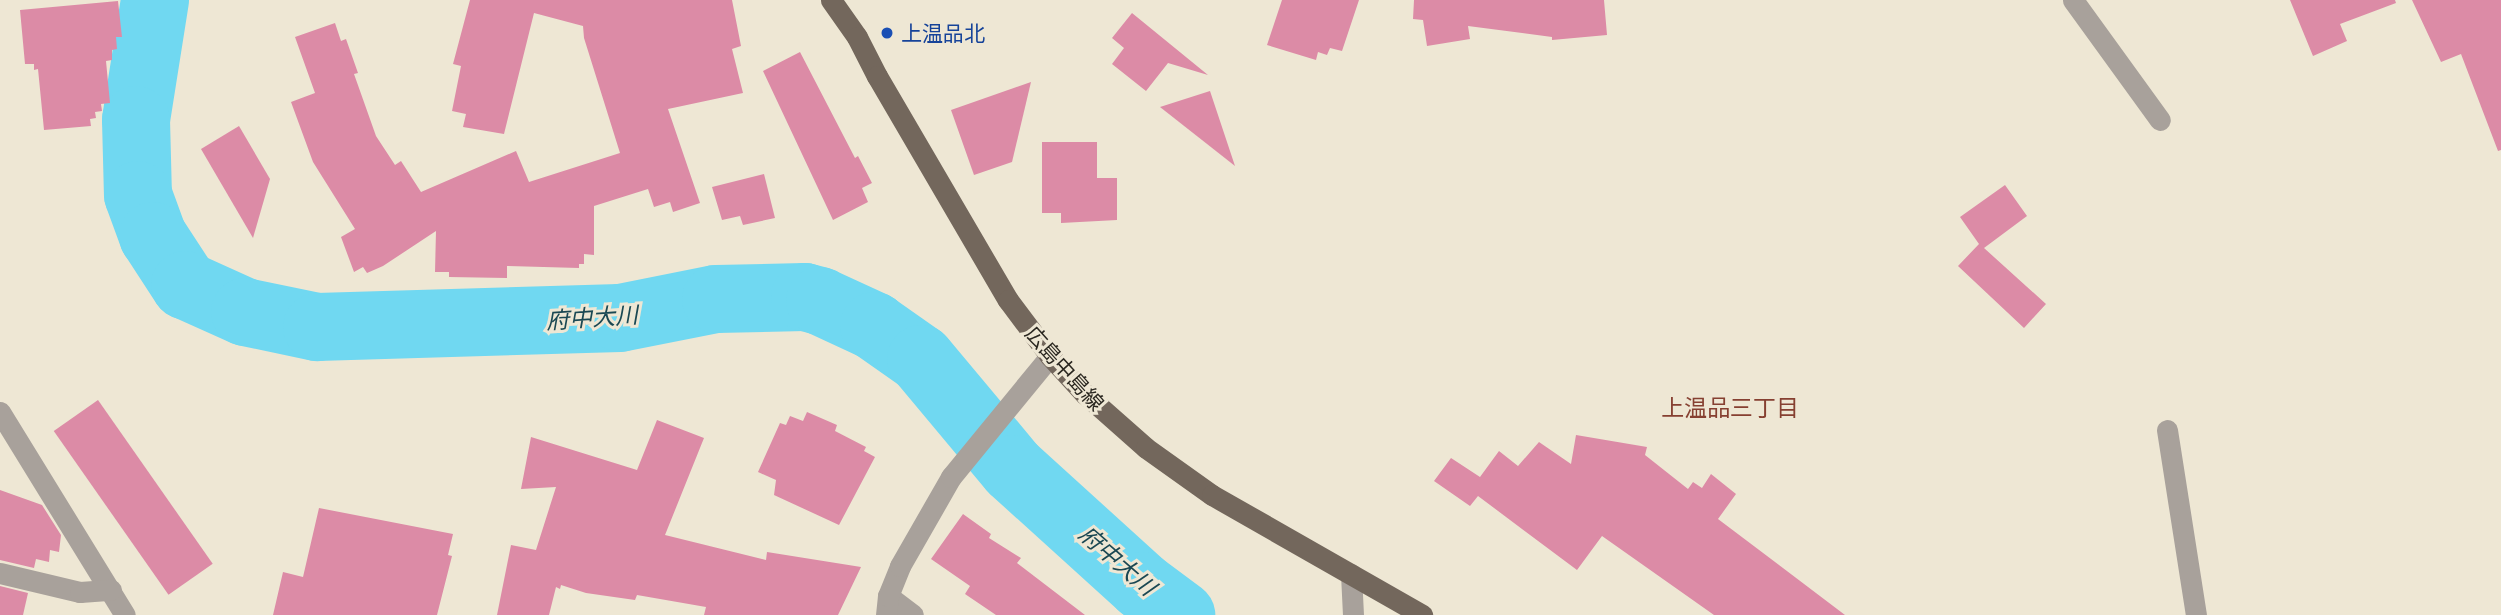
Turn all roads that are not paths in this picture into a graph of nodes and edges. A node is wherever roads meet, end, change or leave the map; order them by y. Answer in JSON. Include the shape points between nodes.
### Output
{"nodes":[{"id":1,"x":831,"y":0,"type":"edge"},
{"id":2,"x":2073,"y":0,"type":"edge"},
{"id":3,"x":2160,"y":120,"type":"dead end"},
{"id":4,"x":1050,"y":356,"type":"junction"},
{"id":5,"x":0,"y":412,"type":"edge"},
{"id":6,"x":2167,"y":430,"type":"dead end"},
{"id":7,"x":0,"y":573,"type":"edge"},
{"id":8,"x":1351,"y":574,"type":"junction"},
{"id":9,"x":111,"y":590,"type":"junction"},
{"id":10,"x":887,"y":606,"type":"edge"},
{"id":11,"x":125,"y":615,"type":"edge"},
{"id":12,"x":913,"y":615,"type":"edge"},
{"id":13,"x":1353,"y":615,"type":"edge"},
{"id":14,"x":1422,"y":615,"type":"edge"},
{"id":15,"x":2196,"y":615,"type":"edge"}],
"edges":[{"from":1,"to":4,"type":"main road","name":"広島中島線","via":[[857,37],[986,266]]},
{"from":2,"to":3,"type":"street"},
{"from":4,"to":8,"type":"main road","name":"広島中島線","via":[[1115,422],[1178,472]]},
{"from":4,"to":10,"type":"street","via":[[951,477],[900,566]]},
{"from":5,"to":9,"type":"street"},
{"from":6,"to":15,"type":"street"},
{"from":7,"to":9,"type":"street","via":[[80,592]]},
{"from":8,"to":13,"type":"street"},
{"from":8,"to":14,"type":"main road","name":"広島中島線"},
{"from":9,"to":11,"type":"street"},
{"from":10,"to":12,"type":"street"}]}
